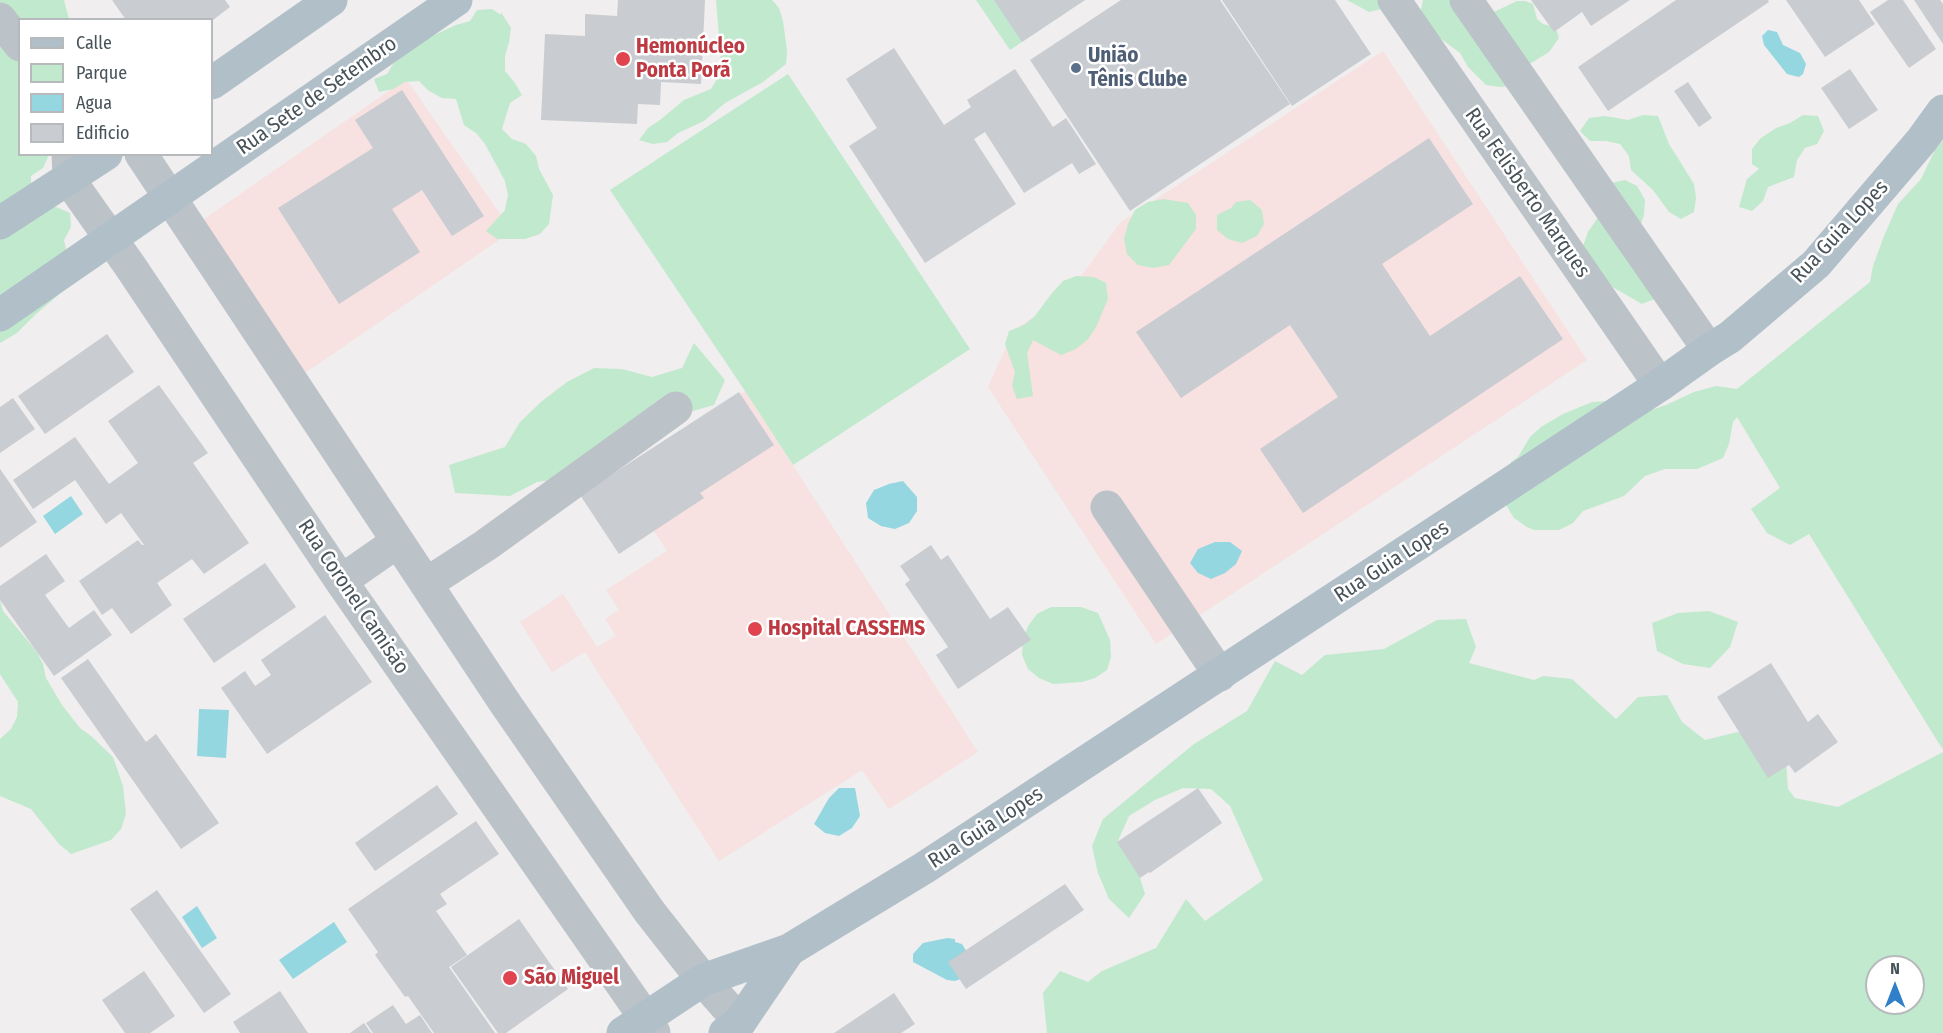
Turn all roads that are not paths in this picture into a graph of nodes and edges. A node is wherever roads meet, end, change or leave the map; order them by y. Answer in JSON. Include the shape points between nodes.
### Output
{"nodes":[{"id":1,"x":331,"y":0,"type":"edge"},
{"id":2,"x":456,"y":0,"type":"edge"},
{"id":3,"x":1394,"y":0,"type":"edge"},
{"id":4,"x":1466,"y":0,"type":"edge"},
{"id":5,"x":0,"y":19,"type":"edge"},
{"id":6,"x":18,"y":42,"type":"edge"},
{"id":7,"x":213,"y":82,"type":"edge"},
{"id":8,"x":1943,"y":111,"type":"edge"},
{"id":9,"x":100,"y":156,"type":"edge"},
{"id":10,"x":142,"y":156,"type":"edge"},
{"id":11,"x":68,"y":166,"type":"edge"},
{"id":12,"x":169,"y":198,"type":"junction"},
{"id":13,"x":0,"y":224,"type":"edge"},
{"id":14,"x":111,"y":238,"type":"junction"},
{"id":15,"x":0,"y":315,"type":"edge"},
{"id":16,"x":1708,"y":350,"type":"junction"},
{"id":17,"x":1660,"y":385,"type":"junction"},
{"id":18,"x":676,"y":408,"type":"dead end"},
{"id":19,"x":1107,"y":507,"type":"dead end"},
{"id":20,"x":397,"y":542,"type":"junction"},
{"id":21,"x":341,"y":581,"type":"junction"},
{"id":22,"x":426,"y":584,"type":"junction"},
{"id":23,"x":1220,"y":675,"type":"junction"},
{"id":24,"x":789,"y":950,"type":"junction"},
{"id":25,"x":703,"y":980,"type":"junction"},
{"id":26,"x":641,"y":1028,"type":"edge"},
{"id":27,"x":732,"y":1028,"type":"edge"}],
"edges":[{"from":1,"to":7,"type":"main road"},
{"from":2,"to":12,"type":"main road","name":"Rua Sete de Setembro"},
{"from":3,"to":17,"type":"street","name":"Rua Felisberto Marques"},
{"from":4,"to":16,"type":"street"},
{"from":5,"to":6,"type":"street"},
{"from":8,"to":16,"type":"main road","name":"Rua Guia Lopes","via":[[1816,264],[1730,338]]},
{"from":9,"to":11,"type":"main road"},
{"from":10,"to":12,"type":"street"},
{"from":11,"to":13,"type":"main road"},
{"from":11,"to":14,"type":"street","name":"Rua Coronel Camisão"},
{"from":12,"to":14,"type":"main road","name":"Rua Sete de Setembro"},
{"from":12,"to":20,"type":"street"},
{"from":14,"to":15,"type":"main road","name":"Rua Sete de Setembro"},
{"from":14,"to":21,"type":"street","name":"Rua Coronel Camisão"},
{"from":16,"to":17,"type":"main road","name":"Rua Guia Lopes"},
{"from":17,"to":23,"type":"main road","name":"Rua Guia Lopes"},
{"from":18,"to":22,"type":"street"},
{"from":19,"to":23,"type":"street"},
{"from":20,"to":21,"type":"street"},
{"from":20,"to":22,"type":"street"},
{"from":21,"to":26,"type":"street","name":"Rua Coronel Camisão"},
{"from":22,"to":25,"type":"street","via":[[649,911]]},
{"from":23,"to":24,"type":"main road","name":"Rua Guia Lopes","via":[[924,868]]},
{"from":24,"to":25,"type":"main road","name":"Rua Guia Lopes"},
{"from":24,"to":27,"type":"main road","name":"Rua Guia Lopes"},
{"from":25,"to":26,"type":"main road","name":"Rua Guia Lopes"},
{"from":25,"to":27,"type":"street"}]}
